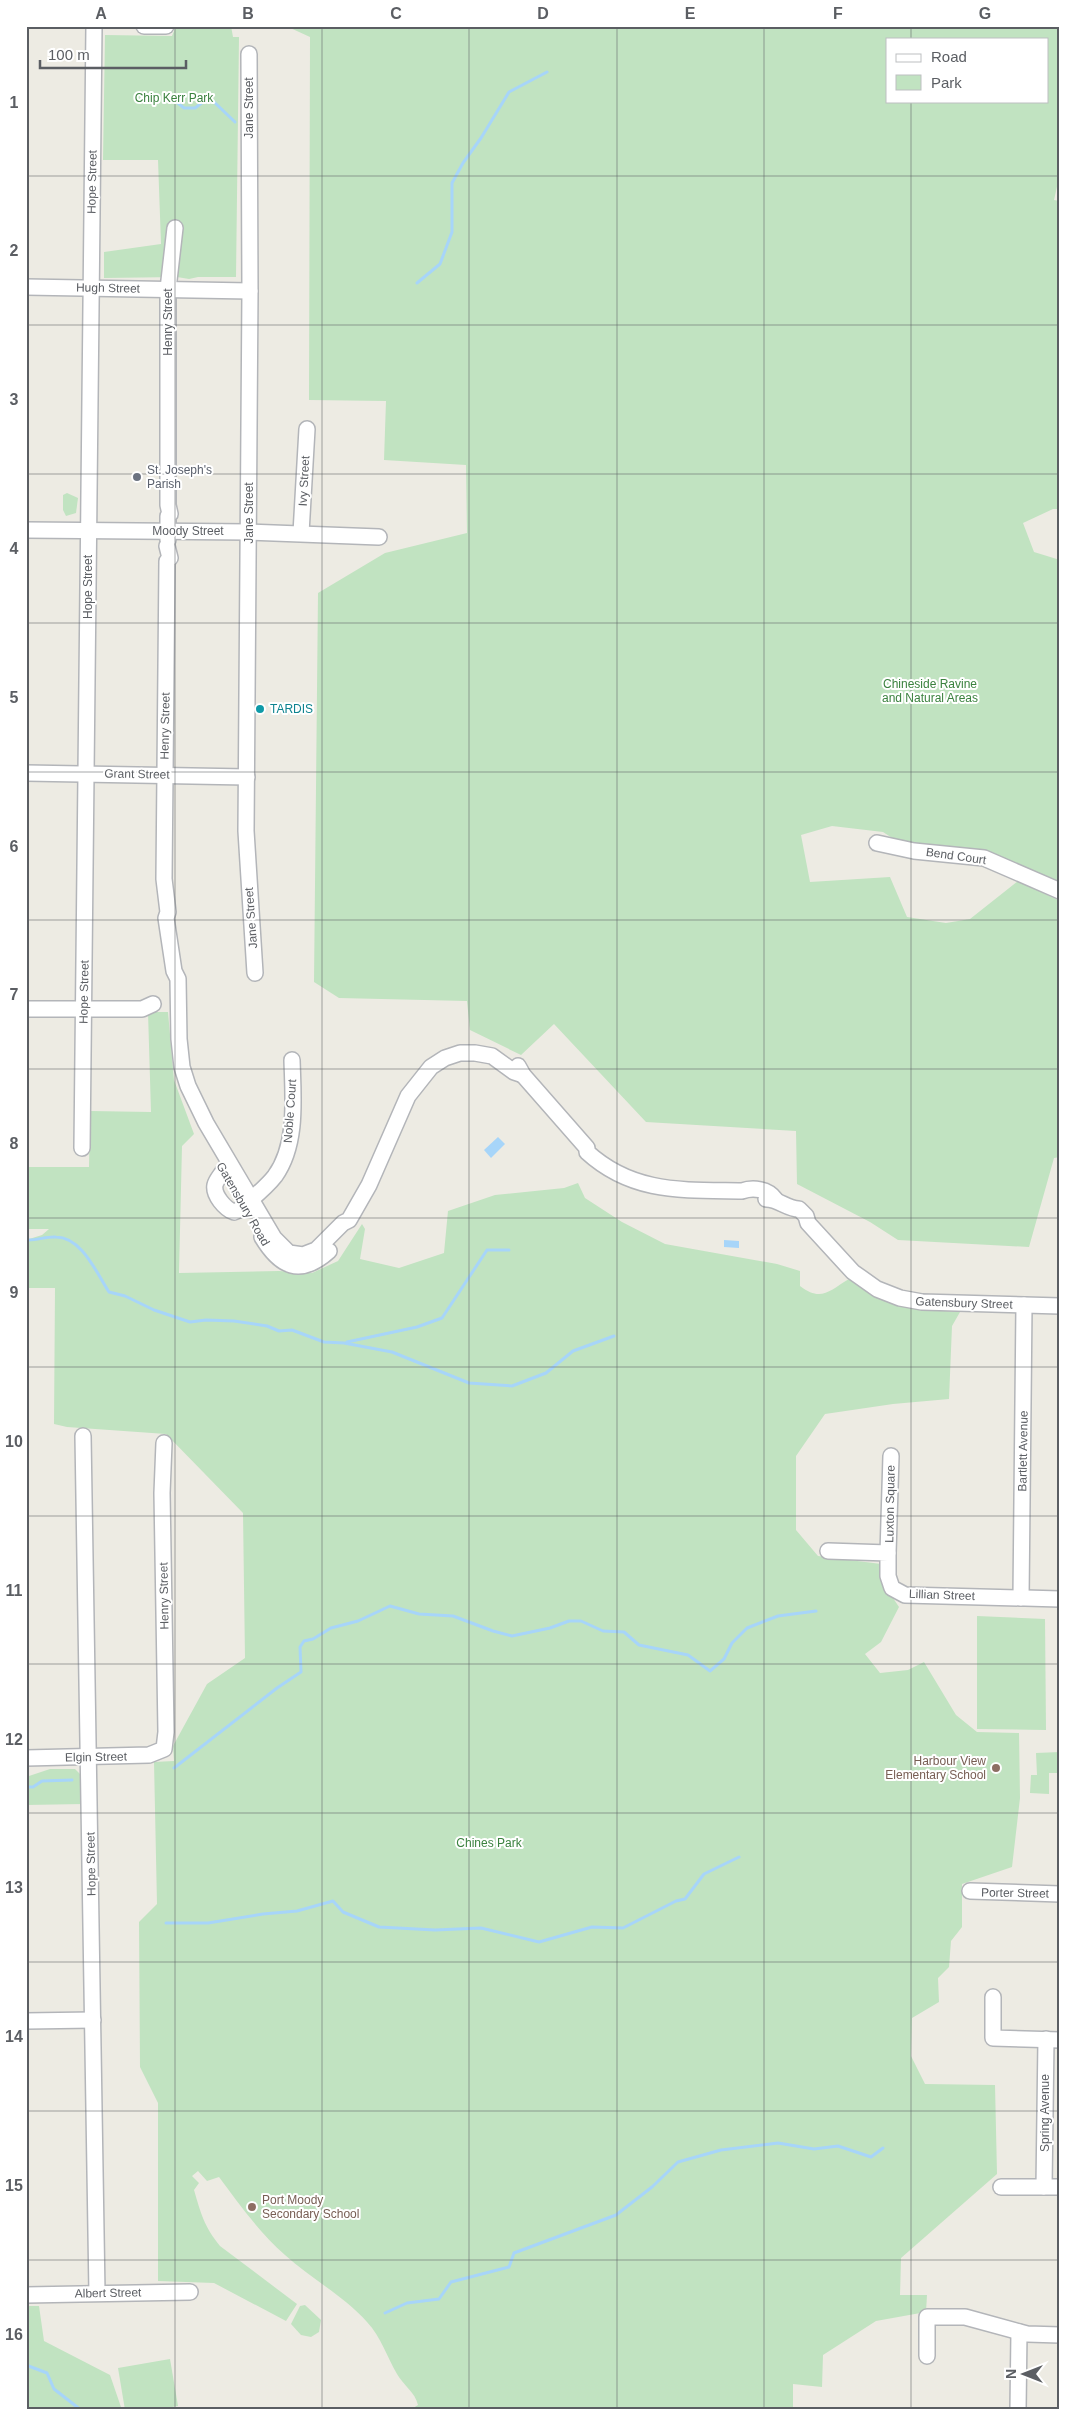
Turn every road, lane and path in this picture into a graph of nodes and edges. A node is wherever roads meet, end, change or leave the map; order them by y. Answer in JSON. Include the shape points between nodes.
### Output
{"nodes":[{"id":1,"x":94,"y":26,"type":"edge"},
{"id":2,"x":144,"y":26,"type":"edge"},
{"id":3,"x":166,"y":26,"type":"edge"},
{"id":4,"x":249,"y":54,"type":"dead end"},
{"id":5,"x":175,"y":228,"type":"dead end"},
{"id":6,"x":26,"y":287,"type":"edge"},
{"id":7,"x":91,"y":288,"type":"junction"},
{"id":8,"x":168,"y":289,"type":"junction"},
{"id":9,"x":250,"y":291,"type":"junction"},
{"id":10,"x":307,"y":429,"type":"dead end"},
{"id":11,"x":168,"y":524,"type":"junction"},
{"id":12,"x":26,"y":530,"type":"edge"},
{"id":13,"x":88,"y":531,"type":"junction"},
{"id":14,"x":249,"y":532,"type":"junction"},
{"id":15,"x":301,"y":533,"type":"junction"},
{"id":16,"x":379,"y":537,"type":"dead end"},
{"id":17,"x":26,"y":773,"type":"edge"},
{"id":18,"x":87,"y":773,"type":"junction"},
{"id":19,"x":165,"y":775,"type":"junction"},
{"id":20,"x":247,"y":777,"type":"junction"},
{"id":21,"x":877,"y":843,"type":"dead end"},
{"id":22,"x":164,"y":890,"type":"joint"},
{"id":23,"x":1060,"y":891,"type":"edge"},
{"id":24,"x":255,"y":972,"type":"dead end"},
{"id":25,"x":153,"y":1004,"type":"dead end"},
{"id":26,"x":84,"y":1008,"type":"junction"},
{"id":27,"x":26,"y":1009,"type":"edge"},
{"id":28,"x":292,"y":1060,"type":"dead end"},
{"id":29,"x":188,"y":1086,"type":"junction"},
{"id":30,"x":82,"y":1148,"type":"dead end"},
{"id":31,"x":248,"y":1202,"type":"junction"},
{"id":32,"x":808,"y":1223,"type":"joint"},
{"id":33,"x":1024,"y":1305,"type":"junction"},
{"id":34,"x":1060,"y":1306,"type":"edge"},
{"id":35,"x":83,"y":1436,"type":"dead end"},
{"id":36,"x":164,"y":1443,"type":"dead end"},
{"id":37,"x":891,"y":1456,"type":"dead end"},
{"id":38,"x":828,"y":1551,"type":"dead end"},
{"id":39,"x":888,"y":1553,"type":"junction"},
{"id":40,"x":1021,"y":1598,"type":"junction"},
{"id":41,"x":1060,"y":1599,"type":"edge"},
{"id":42,"x":164,"y":1749,"type":"joint"},
{"id":43,"x":89,"y":1757,"type":"junction"},
{"id":44,"x":26,"y":1758,"type":"edge"},
{"id":45,"x":970,"y":1892,"type":"dead end"},
{"id":46,"x":1060,"y":1894,"type":"edge"},
{"id":47,"x":993,"y":1997,"type":"dead end"},
{"id":48,"x":93,"y":2020,"type":"junction"},
{"id":49,"x":26,"y":2021,"type":"edge"},
{"id":50,"x":1053,"y":2039,"type":"edge"},
{"id":51,"x":1001,"y":2187,"type":"dead end"},
{"id":52,"x":1052,"y":2187,"type":"edge"},
{"id":53,"x":190,"y":2292,"type":"dead end"},
{"id":54,"x":97,"y":2293,"type":"junction"},
{"id":55,"x":26,"y":2295,"type":"edge"},
{"id":56,"x":1019,"y":2332,"type":"junction"},
{"id":57,"x":1060,"y":2335,"type":"edge"},
{"id":58,"x":927,"y":2356,"type":"dead end"},
{"id":59,"x":1018,"y":2410,"type":"edge"}],
"edges":[{"from":1,"to":7,"type":"street","name":"Hope Street"},
{"from":2,"to":3,"type":"street"},
{"from":4,"to":9,"type":"street","name":"Jane Street"},
{"from":5,"to":8,"type":"street","name":"Henry Street"},
{"from":6,"to":7,"type":"street","name":"Hugh Street"},
{"from":7,"to":8,"type":"street","name":"Hugh Street"},
{"from":7,"to":13,"type":"street","name":"Hope Street"},
{"from":8,"to":9,"type":"street","name":"Hugh Street"},
{"from":8,"to":11,"type":"street","name":"Henry Street"},
{"from":9,"to":14,"type":"street","name":"Jane Street"},
{"from":10,"to":15,"type":"street","name":"Ivy Street"},
{"from":11,"to":13,"type":"street","name":"Moody Street"},
{"from":11,"to":14,"type":"street","name":"Moody Street"},
{"from":11,"to":19,"type":"street","name":"Henry Street","via":[[164,558],[167,561]]},
{"from":12,"to":13,"type":"street","name":"Moody Street"},
{"from":13,"to":18,"type":"street","name":"Hope Street"},
{"from":14,"to":15,"type":"street","name":"Moody Street"},
{"from":14,"to":20,"type":"street","name":"Jane Street"},
{"from":15,"to":16,"type":"street","name":"Moody Street"},
{"from":17,"to":18,"type":"street","name":"Grant Street"},
{"from":18,"to":19,"type":"street","name":"Grant Street"},
{"from":18,"to":26,"type":"street","name":"Hope Street"},
{"from":19,"to":20,"type":"street","name":"Grant Street"},
{"from":19,"to":22,"type":"street","name":"Henry Street"},
{"from":20,"to":24,"type":"street","name":"Jane Street","via":[[246,831]]},
{"from":21,"to":23,"type":"street","name":"Bend Court","via":[[914,851],[984,858]]},
{"from":22,"to":29,"type":"street","name":"Gatensbury Road","via":[[178,939],[182,972],[178,979],[179,1038]]},
{"from":25,"to":26,"type":"street","via":[[142,1009]]},
{"from":26,"to":27,"type":"street"},
{"from":26,"to":30,"type":"street","name":"Hope Street"},
{"from":28,"to":31,"type":"street","name":"Noble Court","via":[[289,1145],[275,1177]]},
{"from":29,"to":31,"type":"street","name":"Gatensbury Road"},
{"from":29,"to":31,"type":"street","name":"Gatensbury Road","via":[[186,1095],[197,1123],[224,1170],[216,1182],[216,1193],[229,1210],[239,1210]]},
{"from":31,"to":32,"type":"street","name":"Gatensbury Road","via":[[283,1250],[304,1255],[316,1250],[349,1220],[369,1185],[408,1096],[408,1085],[418,1070],[439,1052],[459,1045],[498,1050],[509,1055],[587,1148],[622,1176],[652,1187],[742,1192],[749,1189],[771,1193],[775,1199],[799,1209]]},
{"from":32,"to":33,"type":"street","name":"Gatensbury Street","via":[[853,1272],[888,1294],[922,1302]]},
{"from":33,"to":34,"type":"street","name":"Gatensbury Street"},
{"from":33,"to":40,"type":"street","name":"Bartlett Avenue"},
{"from":35,"to":43,"type":"street","name":"Hope Street"},
{"from":36,"to":42,"type":"street","name":"Henry Street"},
{"from":37,"to":39,"type":"street","name":"Luxton Square"},
{"from":38,"to":39,"type":"street"},
{"from":39,"to":40,"type":"street","name":"Lillian Street","via":[[888,1576],[892,1588],[905,1595]]},
{"from":40,"to":41,"type":"street","name":"Lillian Street"},
{"from":42,"to":43,"type":"street","name":"Elgin Street","via":[[150,1755]]},
{"from":43,"to":44,"type":"street","name":"Elgin Street"},
{"from":43,"to":48,"type":"street","name":"Hope Street"},
{"from":45,"to":46,"type":"street","name":"Porter Street"},
{"from":47,"to":50,"type":"street","via":[[993,2038]]},
{"from":48,"to":49,"type":"street"},
{"from":48,"to":54,"type":"street","name":"Hope Street"},
{"from":50,"to":52,"type":"street","name":"Spring Avenue"},
{"from":51,"to":52,"type":"street"},
{"from":53,"to":54,"type":"street","name":"Albert Street"},
{"from":54,"to":55,"type":"street","name":"Albert Street"},
{"from":56,"to":57,"type":"street"},
{"from":56,"to":58,"type":"street","via":[[971,2318],[927,2317]]},
{"from":56,"to":59,"type":"street"}]}
